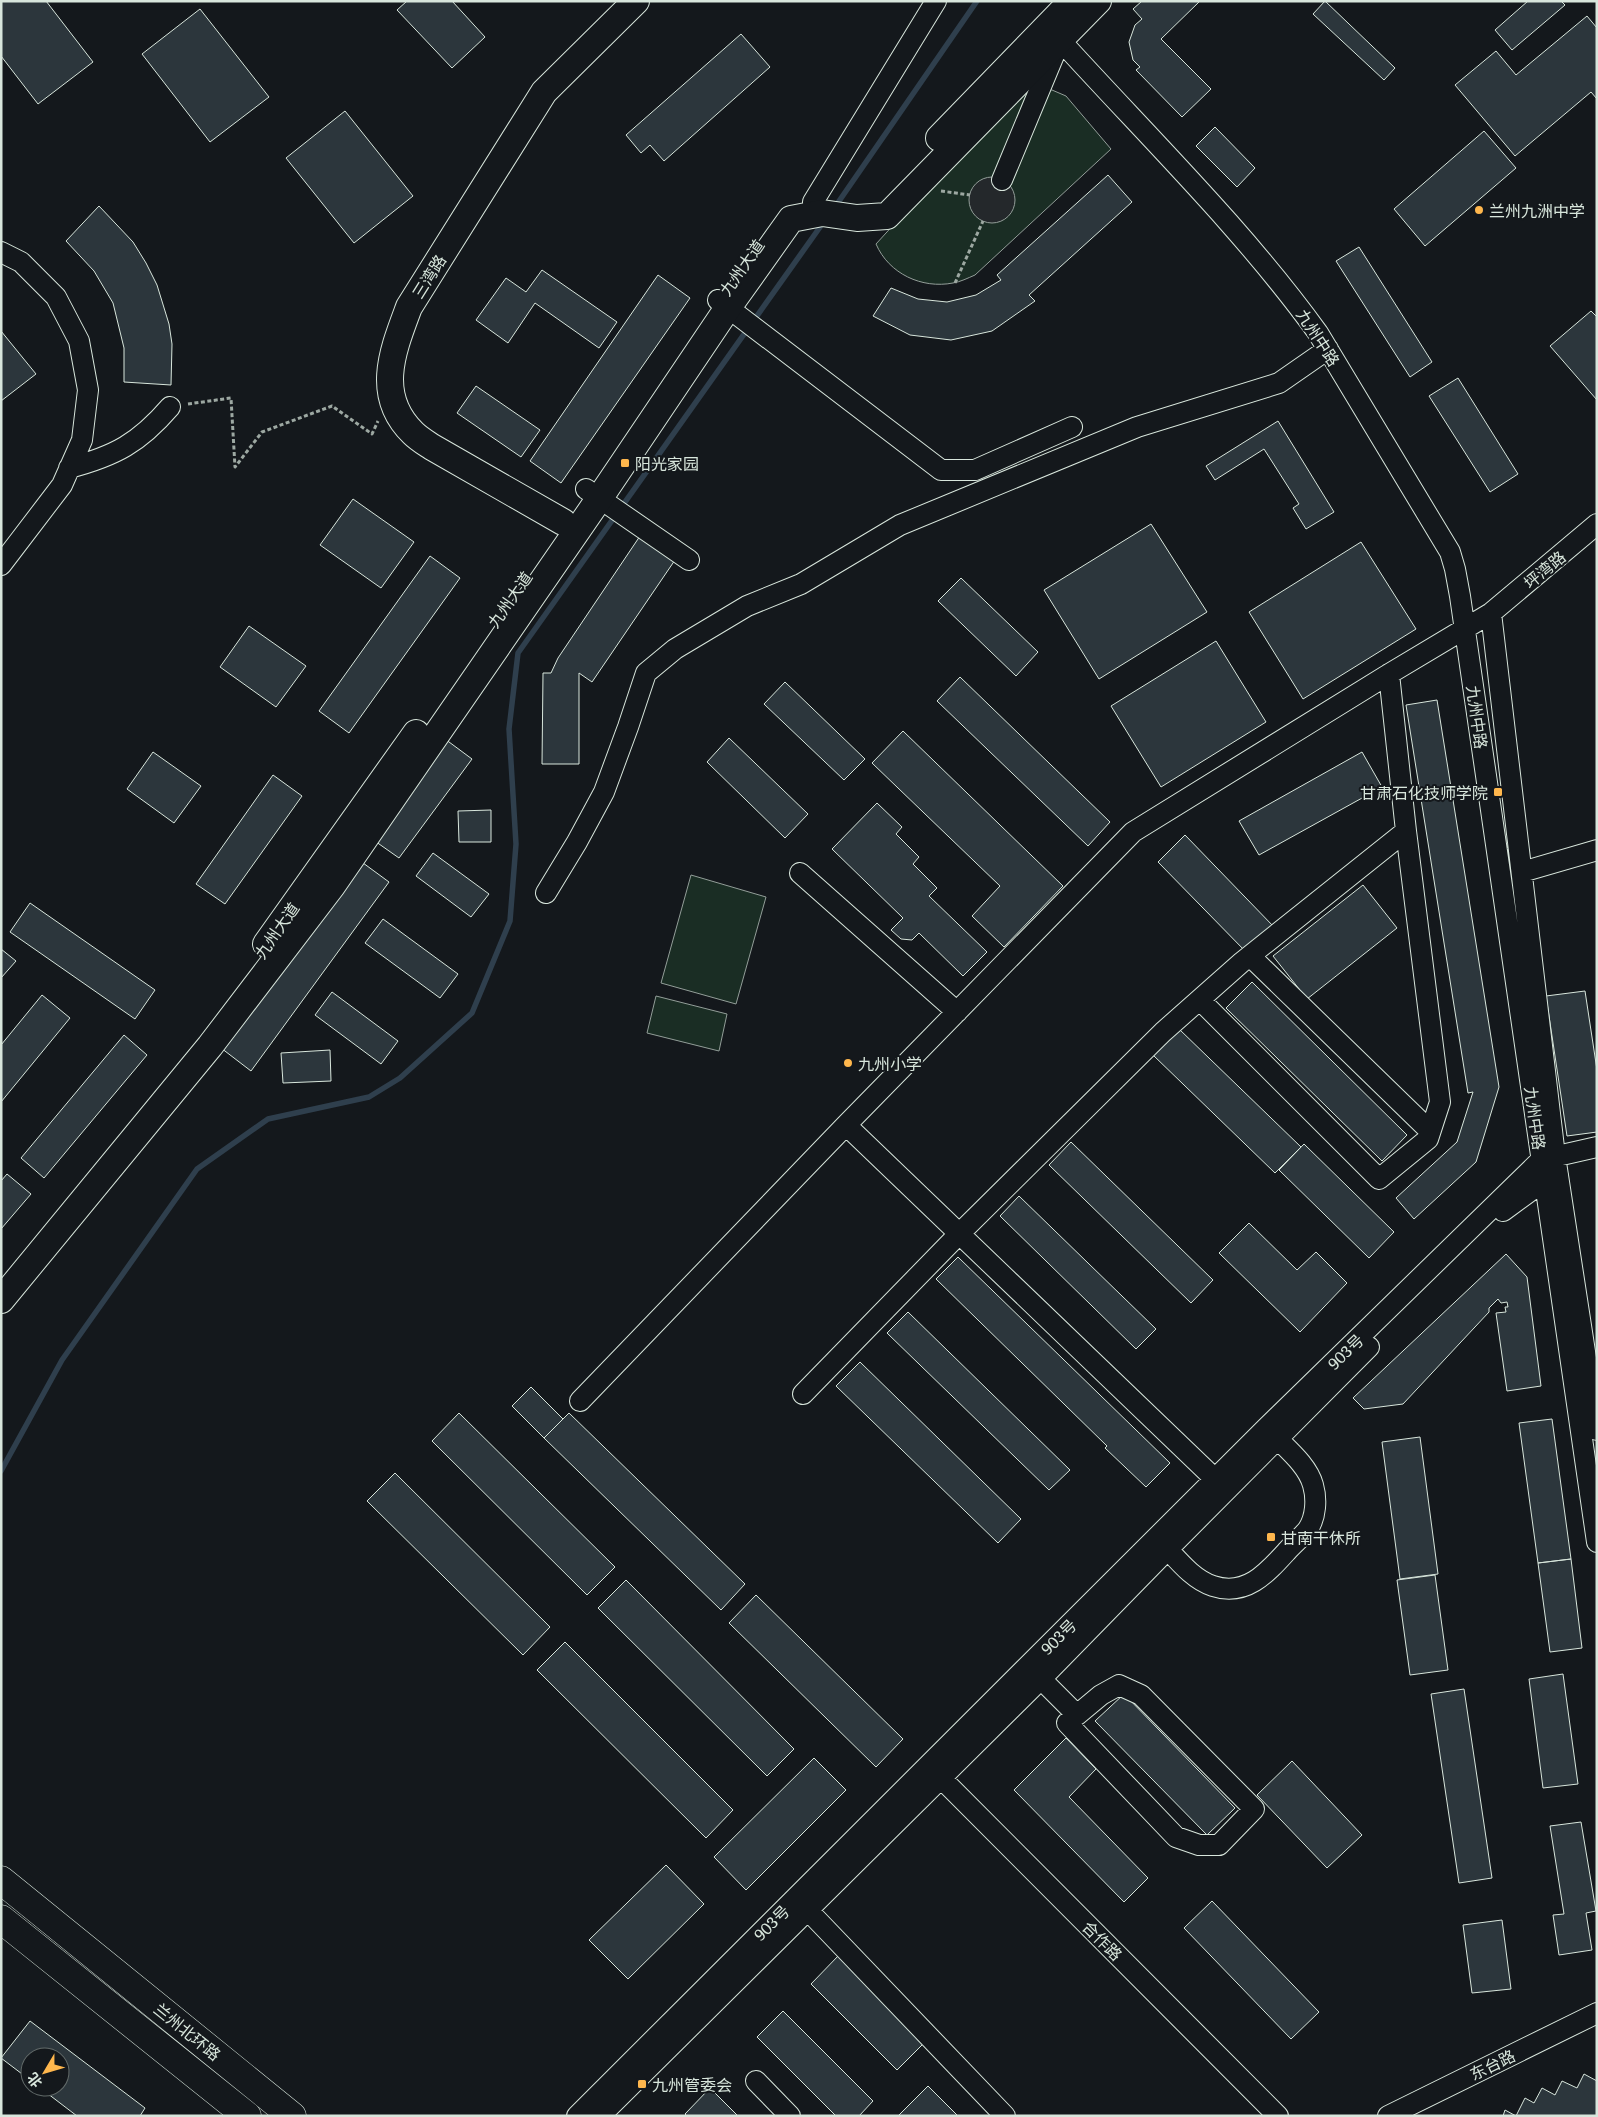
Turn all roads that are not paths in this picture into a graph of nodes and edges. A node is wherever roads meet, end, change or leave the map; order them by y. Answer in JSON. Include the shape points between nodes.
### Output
{"nodes":[{"id":1,"x":636,"y":1,"type":"edge"},
{"id":2,"x":936,"y":1,"type":"edge"},
{"id":3,"x":1072,"y":1,"type":"edge"},
{"id":4,"x":1098,"y":1,"type":"edge"},
{"id":5,"x":1054,"y":32,"type":"junction"},
{"id":6,"x":1002,"y":180,"type":"dead end"},
{"id":7,"x":819,"y":206,"type":"junction"},
{"id":8,"x":1,"y":252,"type":"edge"},
{"id":9,"x":728,"y":309,"type":"junction"},
{"id":10,"x":1328,"y":349,"type":"junction"},
{"id":11,"x":170,"y":407,"type":"road end"},
{"id":12,"x":1072,"y":427,"type":"dead end"},
{"id":13,"x":69,"y":468,"type":"junction"},
{"id":14,"x":597,"y":497,"type":"junction"},
{"id":15,"x":563,"y":522,"type":"junction"},
{"id":16,"x":1597,"y":524,"type":"edge"},
{"id":17,"x":689,"y":560,"type":"dead end"},
{"id":18,"x":1,"y":565,"type":"edge"},
{"id":19,"x":1491,"y":613,"type":"junction"},
{"id":20,"x":1465,"y":630,"type":"junction"},
{"id":21,"x":1389,"y":674,"type":"junction"},
{"id":22,"x":1406,"y":830,"type":"junction"},
{"id":23,"x":1597,"y":850,"type":"edge"},
{"id":24,"x":800,"y":872,"type":"dead end"},
{"id":25,"x":1522,"y":872,"type":"junction"},
{"id":26,"x":546,"y":893,"type":"dead end"},
{"id":27,"x":1250,"y":956,"type":"junction"},
{"id":28,"x":1200,"y":1000,"type":"junction"},
{"id":29,"x":956,"y":1012,"type":"junction"},
{"id":30,"x":846,"y":1125,"type":"junction"},
{"id":31,"x":1430,"y":1131,"type":"junction"},
{"id":32,"x":1597,"y":1147,"type":"edge"},
{"id":33,"x":1550,"y":1168,"type":"junction"},
{"id":34,"x":960,"y":1234,"type":"junction"},
{"id":35,"x":1,"y":1277,"type":"edge"},
{"id":36,"x":1,"y":1300,"type":"edge"},
{"id":37,"x":803,"y":1394,"type":"dead end"},
{"id":38,"x":580,"y":1401,"type":"dead end"},
{"id":39,"x":1597,"y":1430,"type":"edge"},
{"id":40,"x":1272,"y":1434,"type":"junction"},
{"id":41,"x":1215,"y":1479,"type":"junction"},
{"id":42,"x":1595,"y":1520,"type":"edge"},
{"id":43,"x":1597,"y":1542,"type":"edge"},
{"id":44,"x":1162,"y":1543,"type":"junction"},
{"id":45,"x":1034,"y":1673,"type":"junction"},
{"id":46,"x":1077,"y":1715,"type":"junction"},
{"id":47,"x":934,"y":1772,"type":"junction"},
{"id":48,"x":1,"y":1880,"type":"edge"},
{"id":49,"x":802,"y":1904,"type":"junction"},
{"id":50,"x":1,"y":1919,"type":"edge"},
{"id":51,"x":1597,"y":2013,"type":"edge"},
{"id":52,"x":756,"y":2082,"type":"dead end"},
{"id":53,"x":247,"y":2116,"type":"edge"},
{"id":54,"x":292,"y":2116,"type":"edge"},
{"id":55,"x":576,"y":2116,"type":"edge"},
{"id":56,"x":600,"y":2116,"type":"edge"},
{"id":57,"x":790,"y":2116,"type":"edge"},
{"id":58,"x":1005,"y":2116,"type":"edge"},
{"id":59,"x":1278,"y":2116,"type":"edge"},
{"id":60,"x":1388,"y":2116,"type":"edge"}],
"edges":[{"from":1,"to":15,"type":"main road","name":"三湾路","via":[[544,92],[409,307],[389,369],[390,393],[399,415],[413,433]]},
{"from":2,"to":7,"type":"street"},
{"from":3,"to":5,"type":"main road","name":"九州大道"},
{"from":4,"to":5,"type":"main road"},
{"from":5,"to":6,"type":"street"},
{"from":5,"to":7,"type":"main road","name":"九州大道","via":[[879,199],[859,212]]},
{"from":5,"to":10,"type":"street","name":"九州中路","via":[[1253,251]]},
{"from":7,"to":9,"type":"main road","name":"九州大道","via":[[788,211],[774,221]]},
{"from":8,"to":13,"type":"street","via":[[21,262],[56,297],[80,341],[88,390],[82,440]]},
{"from":9,"to":12,"type":"street","via":[[941,470],[974,470]]},
{"from":9,"to":14,"type":"main road","name":"九州大道"},
{"from":10,"to":20,"type":"street","name":"九州中路","via":[[1450,552]]},
{"from":10,"to":26,"type":"street","via":[[1279,383],[1137,427],[900,525],[801,584],[747,606],[675,650],[646,673],[604,792]]},
{"from":11,"to":13,"type":"street","via":[[150,428],[118,451],[101,460]]},
{"from":13,"to":18,"type":"street","via":[[62,485]]},
{"from":14,"to":15,"type":"main road","name":"九州大道"},
{"from":14,"to":17,"type":"street"},
{"from":14,"to":36,"type":"main road","via":[[332,886],[210,1046]]},
{"from":15,"to":35,"type":"main road","name":"九州大道","via":[[211,1022]]},
{"from":16,"to":19,"type":"street","name":"坪湾路"},
{"from":19,"to":20,"type":"street","name":"坪湾路"},
{"from":19,"to":25,"type":"street"},
{"from":20,"to":21,"type":"street","name":"坪湾路"},
{"from":20,"to":33,"type":"street","name":"九州中路"},
{"from":21,"to":22,"type":"street"},
{"from":21,"to":29,"type":"street","name":"坪湾路","via":[[1133,832]]},
{"from":22,"to":27,"type":"street"},
{"from":22,"to":31,"type":"street","via":[[1440,1102]]},
{"from":23,"to":25,"type":"street"},
{"from":24,"to":29,"type":"street"},
{"from":25,"to":33,"type":"street"},
{"from":27,"to":28,"type":"street"},
{"from":27,"to":31,"type":"street"},
{"from":28,"to":31,"type":"street","via":[[1379,1179],[1428,1139]]},
{"from":28,"to":34,"type":"street","via":[[1163,1032]]},
{"from":29,"to":30,"type":"street","name":"坪湾路"},
{"from":30,"to":34,"type":"street"},
{"from":30,"to":38,"type":"street","name":"坪湾路"},
{"from":32,"to":33,"type":"street"},
{"from":33,"to":39,"type":"street"},
{"from":33,"to":40,"type":"street","name":"903号"},
{"from":33,"to":42,"type":"street","name":"九州中路"},
{"from":34,"to":37,"type":"street"},
{"from":34,"to":41,"type":"street"},
{"from":40,"to":41,"type":"street","name":"903号"},
{"from":40,"to":44,"type":"street"},
{"from":40,"to":44,"type":"street","via":[[1307,1471],[1315,1500],[1314,1515],[1308,1529],[1263,1577],[1231,1589],[1214,1587],[1198,1579]]},
{"from":41,"to":44,"type":"street","name":"903号"},
{"from":42,"to":43,"type":"street","name":"九州中路"},
{"from":44,"to":45,"type":"street","name":"903号"},
{"from":45,"to":46,"type":"street"},
{"from":45,"to":47,"type":"street","name":"903号"},
{"from":46,"to":46,"type":"street","via":[[1101,1694],[1119,1685],[1141,1695],[1254,1809],[1219,1845],[1199,1846],[1176,1837],[1067,1723]]},
{"from":47,"to":49,"type":"street","name":"903号"},
{"from":47,"to":59,"type":"street","name":"合作路"},
{"from":48,"to":54,"type":"highway","name":"兰州北环路"},
{"from":49,"to":55,"type":"street","name":"903号"},
{"from":49,"to":56,"type":"street"},
{"from":49,"to":58,"type":"street"},
{"from":50,"to":53,"type":"highway","name":"兰州北环路"},
{"from":51,"to":60,"type":"street","name":"东台路"},
{"from":52,"to":57,"type":"street"}]}
